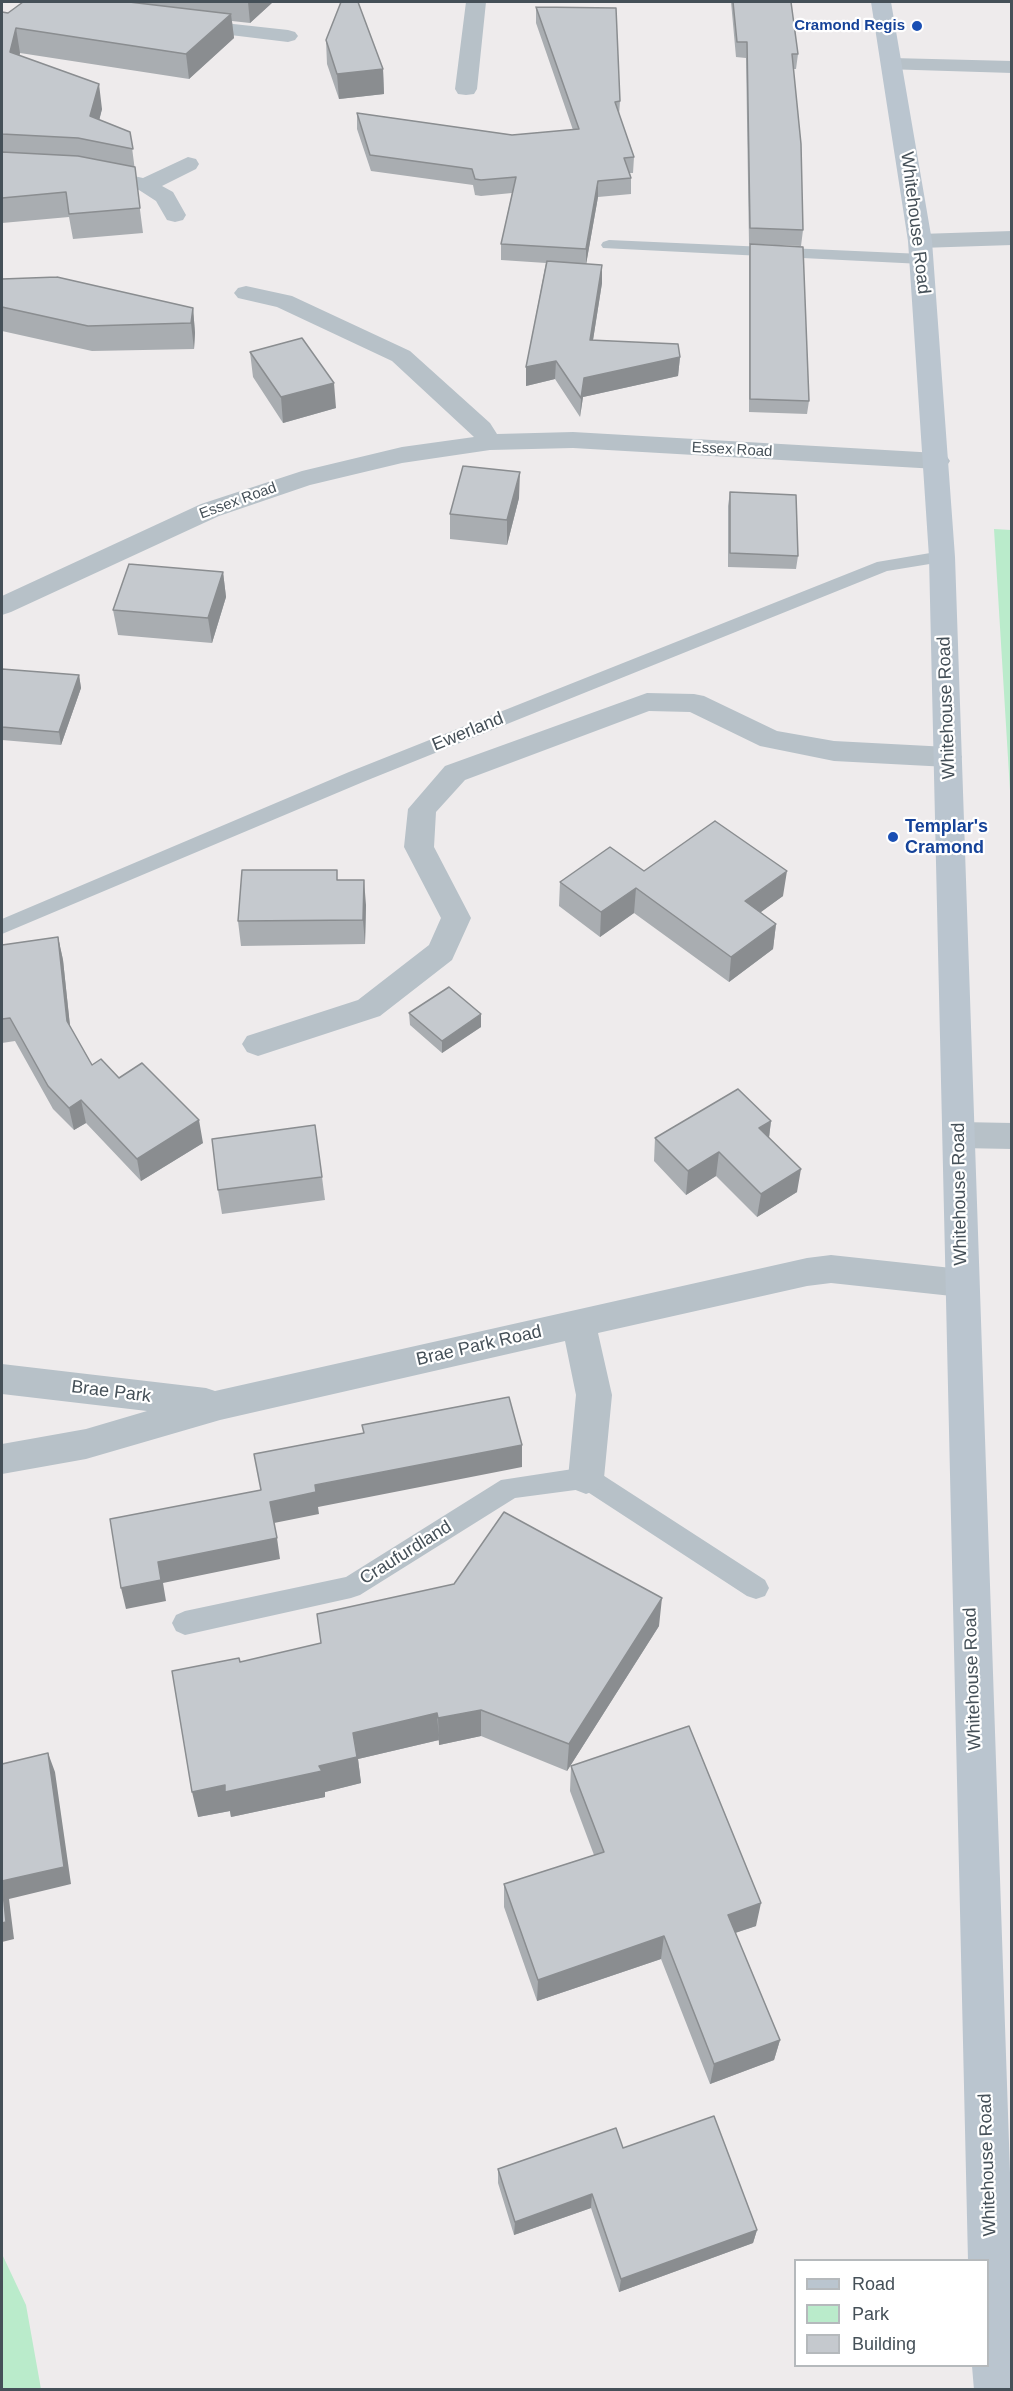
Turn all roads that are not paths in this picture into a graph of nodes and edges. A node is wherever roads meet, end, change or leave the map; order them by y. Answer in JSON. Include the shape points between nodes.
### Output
{"nodes":[{"id":1,"x":476,"y":2,"type":"edge"},
{"id":2,"x":881,"y":2,"type":"edge"},
{"id":3,"x":170,"y":22,"type":"edge"},
{"id":4,"x":288,"y":36,"type":"dead end"},
{"id":5,"x":892,"y":64,"type":"junction"},
{"id":6,"x":1011,"y":68,"type":"edge"},
{"id":7,"x":466,"y":89,"type":"dead end"},
{"id":8,"x":188,"y":164,"type":"dead end"},
{"id":9,"x":2,"y":167,"type":"edge"},
{"id":10,"x":146,"y":185,"type":"junction"},
{"id":11,"x":175,"y":215,"type":"dead end"},
{"id":12,"x":1011,"y":238,"type":"edge"},
{"id":13,"x":609,"y":245,"type":"dead end"},
{"id":14,"x":921,"y":250,"type":"junction"},
{"id":15,"x":246,"y":293,"type":"dead end"},
{"id":16,"x":490,"y":442,"type":"junction"},
{"id":17,"x":937,"y":461,"type":"junction"},
{"id":18,"x":942,"y":557,"type":"junction"},
{"id":19,"x":2,"y":606,"type":"edge"},
{"id":20,"x":948,"y":757,"type":"junction"},
{"id":21,"x":2,"y":927,"type":"edge"},
{"id":22,"x":258,"y":1044,"type":"dead end"},
{"id":23,"x":960,"y":1135,"type":"junction"},
{"id":24,"x":1011,"y":1136,"type":"edge"},
{"id":25,"x":961,"y":1283,"type":"junction"},
{"id":26,"x":579,"y":1323,"type":"junction"},
{"id":27,"x":2,"y":1379,"type":"edge"},
{"id":28,"x":220,"y":1405,"type":"junction"},
{"id":29,"x":2,"y":1459,"type":"edge"},
{"id":30,"x":586,"y":1478,"type":"junction"},
{"id":31,"x":756,"y":1588,"type":"dead end"},
{"id":32,"x":185,"y":1623,"type":"dead end"},
{"id":33,"x":997,"y":2390,"type":"edge"}],
"edges":[{"from":1,"to":7,"type":"street"},
{"from":2,"to":5,"type":"street","name":"Whitehouse Road"},
{"from":3,"to":4,"type":"street","via":[[265,28]]},
{"from":5,"to":6,"type":"street"},
{"from":5,"to":14,"type":"street","name":"Whitehouse Road"},
{"from":8,"to":10,"type":"street"},
{"from":9,"to":10,"type":"street","via":[[82,172]]},
{"from":10,"to":11,"type":"street","via":[[165,197]]},
{"from":12,"to":14,"type":"street"},
{"from":13,"to":14,"type":"lane"},
{"from":14,"to":17,"type":"street","name":"Whitehouse Road"},
{"from":15,"to":16,"type":"street","via":[[284,301],[401,356],[481,428]]},
{"from":16,"to":17,"type":"street","name":"Essex Road","via":[[573,440]]},
{"from":16,"to":19,"type":"street","name":"Essex Road","via":[[402,455],[281,486],[210,510]]},
{"from":17,"to":18,"type":"street","name":"Whitehouse Road"},
{"from":18,"to":20,"type":"street","name":"Whitehouse Road"},
{"from":18,"to":21,"type":"lane","name":"Ewerland","via":[[883,566],[356,777]]},
{"from":20,"to":22,"type":"street","via":[[824,749],[770,739],[694,703],[648,702],[455,773],[422,809],[421,819],[419,847],[456,918],[441,952],[369,1008]]},
{"from":20,"to":23,"type":"street","name":"Whitehouse Road"},
{"from":23,"to":24,"type":"street"},
{"from":23,"to":25,"type":"street","name":"Whitehouse Road"},
{"from":25,"to":26,"type":"street","name":"Brae Park Road","via":[[831,1269]]},
{"from":25,"to":33,"type":"street","name":"Whitehouse Road"},
{"from":26,"to":28,"type":"street","name":"Brae Park Road"},
{"from":26,"to":30,"type":"street","via":[[594,1395]]},
{"from":27,"to":28,"type":"street","name":"Brae Park"},
{"from":28,"to":29,"type":"street","name":"Brae Park Road","via":[[86,1443]]},
{"from":30,"to":31,"type":"lane"},
{"from":30,"to":32,"type":"lane","name":"Craufurdland","via":[[510,1488],[351,1587]]}]}
